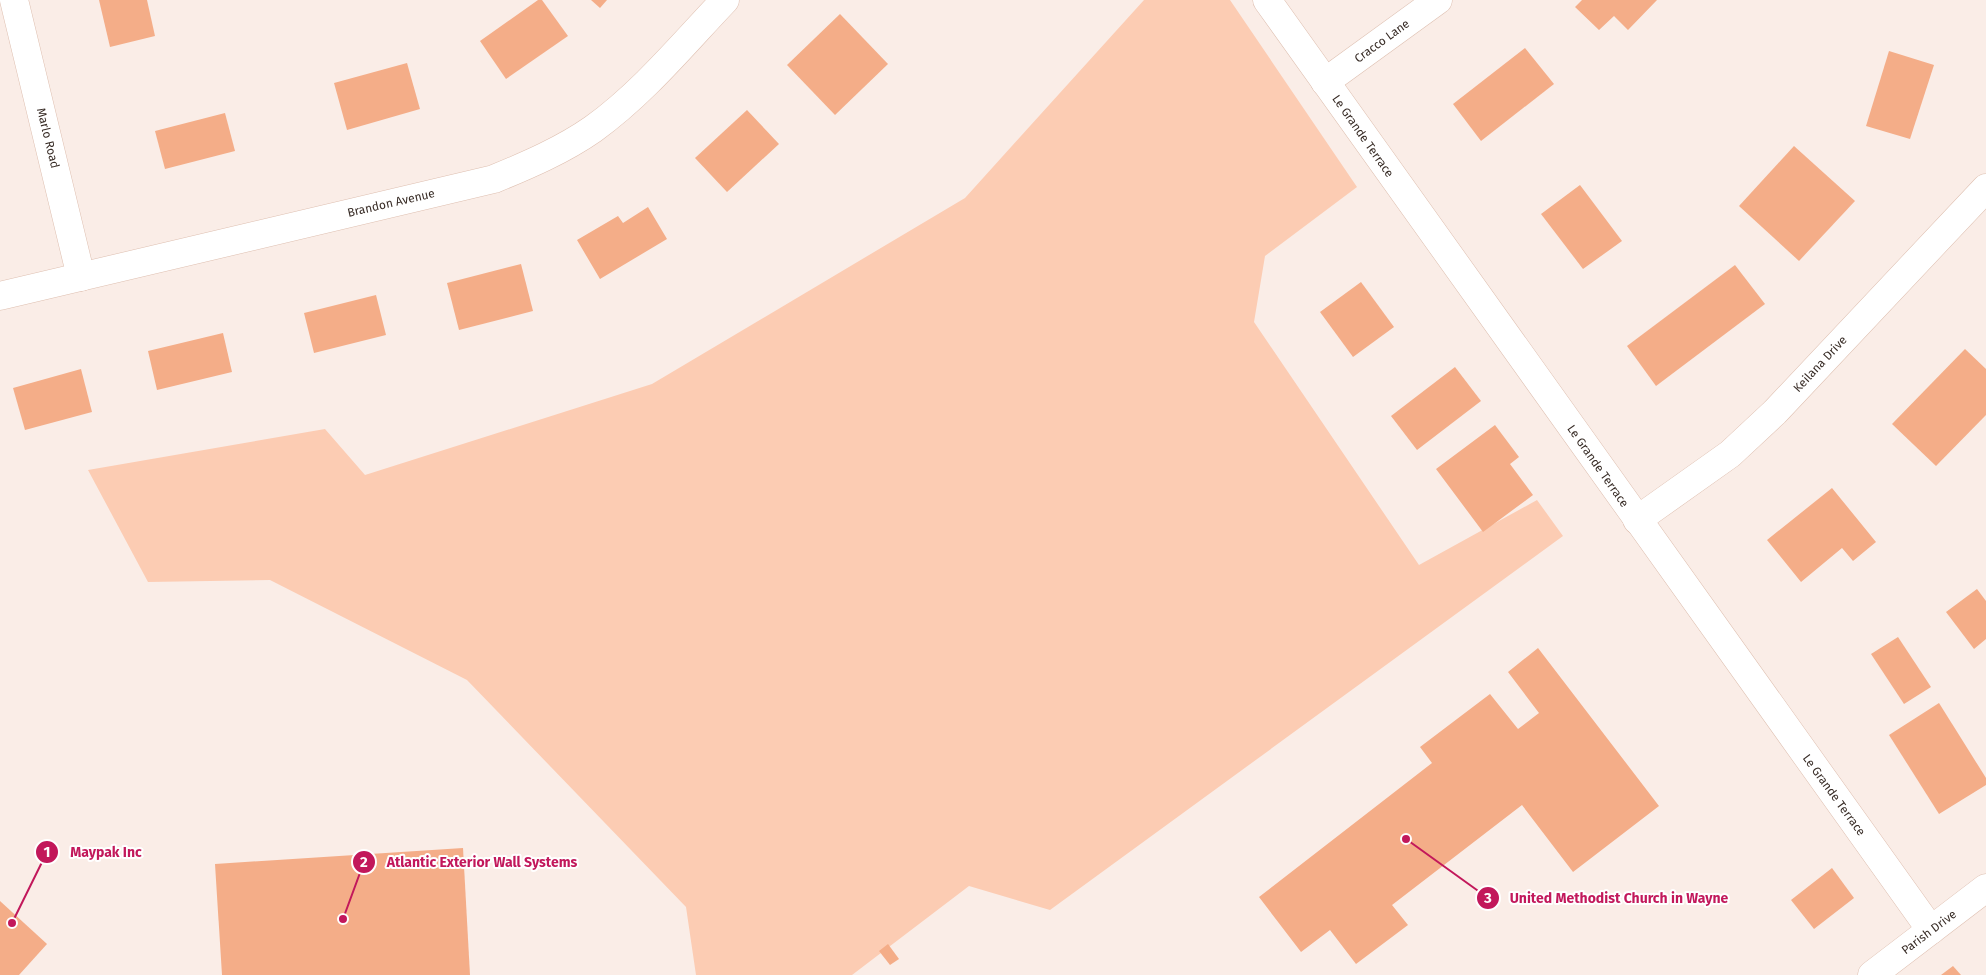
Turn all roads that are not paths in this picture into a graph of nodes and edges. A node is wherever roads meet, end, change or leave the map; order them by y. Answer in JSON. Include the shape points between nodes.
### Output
{"nodes":[{"id":1,"x":14,"y":0,"type":"edge"},
{"id":2,"x":725,"y":0,"type":"edge"},
{"id":3,"x":1267,"y":0,"type":"edge"},
{"id":4,"x":1438,"y":0,"type":"edge"},
{"id":5,"x":1325,"y":82,"type":"junction"},
{"id":6,"x":1986,"y":188,"type":"edge"},
{"id":7,"x":82,"y":276,"type":"junction"},
{"id":8,"x":0,"y":296,"type":"edge"},
{"id":9,"x":1636,"y":520,"type":"junction"},
{"id":10,"x":1986,"y":888,"type":"edge"},
{"id":11,"x":1931,"y":930,"type":"junction"},
{"id":12,"x":1872,"y":975,"type":"edge"}],
"edges":[{"from":1,"to":7,"type":"street","name":"Marlo Road"},
{"from":2,"to":7,"type":"street","name":"Brandon Avenue","via":[[636,93],[593,129],[546,157],[494,179]]},
{"from":3,"to":5,"type":"street","name":"Le Grande Terrace"},
{"from":4,"to":5,"type":"street","name":"Cracco Lane"},
{"from":5,"to":9,"type":"street","name":"Le Grande Terrace"},
{"from":6,"to":9,"type":"street","name":"Keilana Drive","via":[[1782,405],[1730,454]]},
{"from":7,"to":8,"type":"street","name":"Brandon Avenue"},
{"from":9,"to":11,"type":"street","name":"Le Grande Terrace"},
{"from":10,"to":11,"type":"street","name":"Parish Drive"},
{"from":11,"to":12,"type":"street","name":"Parish Drive"}]}
